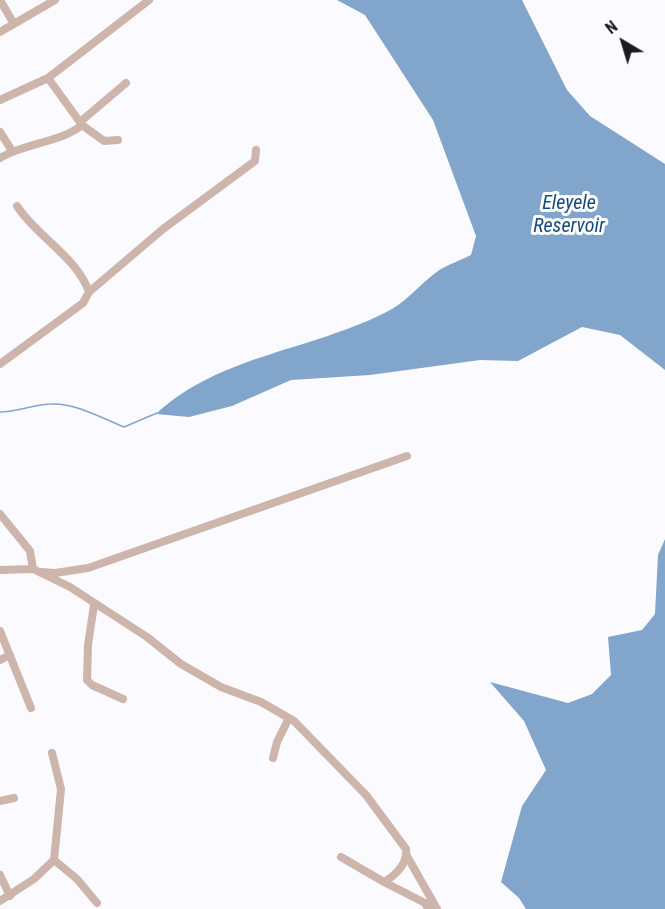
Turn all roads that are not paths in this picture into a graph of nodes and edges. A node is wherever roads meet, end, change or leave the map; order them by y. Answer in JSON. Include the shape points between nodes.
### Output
{"nodes":[{"id":1,"x":0,"y":0,"type":"edge"},
{"id":2,"x":55,"y":0,"type":"edge"},
{"id":3,"x":149,"y":0,"type":"edge"},
{"id":4,"x":14,"y":24,"type":"junction"},
{"id":5,"x":0,"y":32,"type":"edge"},
{"id":6,"x":48,"y":78,"type":"junction"},
{"id":7,"x":126,"y":83,"type":"dead end"},
{"id":8,"x":0,"y":100,"type":"edge"},
{"id":9,"x":81,"y":124,"type":"junction"},
{"id":10,"x":0,"y":132,"type":"edge"},
{"id":11,"x":118,"y":140,"type":"dead end"},
{"id":12,"x":256,"y":150,"type":"dead end"},
{"id":13,"x":12,"y":151,"type":"junction"},
{"id":14,"x":0,"y":158,"type":"edge"},
{"id":15,"x":17,"y":206,"type":"dead end"},
{"id":16,"x":89,"y":292,"type":"junction"},
{"id":17,"x":0,"y":364,"type":"edge"},
{"id":18,"x":407,"y":456,"type":"dead end"},
{"id":19,"x":0,"y":514,"type":"edge"},
{"id":20,"x":0,"y":570,"type":"edge"},
{"id":21,"x":35,"y":570,"type":"junction"},
{"id":22,"x":94,"y":605,"type":"junction"},
{"id":23,"x":0,"y":631,"type":"edge"},
{"id":24,"x":10,"y":655,"type":"junction"},
{"id":25,"x":0,"y":660,"type":"edge"},
{"id":26,"x":123,"y":699,"type":"dead end"},
{"id":27,"x":31,"y":708,"type":"dead end"},
{"id":28,"x":289,"y":718,"type":"junction"},
{"id":29,"x":52,"y":753,"type":"dead end"},
{"id":30,"x":273,"y":758,"type":"dead end"},
{"id":31,"x":14,"y":798,"type":"dead end"},
{"id":32,"x":0,"y":801,"type":"edge"},
{"id":33,"x":406,"y":856,"type":"junction"},
{"id":34,"x":341,"y":857,"type":"dead end"},
{"id":35,"x":54,"y":860,"type":"junction"},
{"id":36,"x":0,"y":874,"type":"edge"},
{"id":37,"x":384,"y":882,"type":"junction"},
{"id":38,"x":10,"y":896,"type":"junction"},
{"id":39,"x":0,"y":901,"type":"edge"},
{"id":40,"x":97,"y":903,"type":"dead end"},
{"id":41,"x":428,"y":909,"type":"edge"},
{"id":42,"x":437,"y":909,"type":"edge"}],
"edges":[{"from":1,"to":4,"type":"street"},
{"from":2,"to":4,"type":"street"},
{"from":3,"to":6,"type":"street"},
{"from":4,"to":5,"type":"street"},
{"from":6,"to":8,"type":"street"},
{"from":6,"to":9,"type":"street"},
{"from":7,"to":9,"type":"street"},
{"from":9,"to":11,"type":"street","via":[[104,141]]},
{"from":9,"to":13,"type":"street","via":[[72,132]]},
{"from":10,"to":13,"type":"street"},
{"from":12,"to":16,"type":"street","via":[[255,161],[163,228]]},
{"from":13,"to":14,"type":"street"},
{"from":15,"to":16,"type":"street","via":[[82,275]]},
{"from":16,"to":17,"type":"street","via":[[83,303]]},
{"from":18,"to":21,"type":"street","via":[[88,568],[55,573]]},
{"from":19,"to":21,"type":"street","via":[[30,552]]},
{"from":20,"to":21,"type":"street"},
{"from":21,"to":22,"type":"street","via":[[70,587]]},
{"from":22,"to":26,"type":"street","via":[[87,680]]},
{"from":22,"to":28,"type":"street","via":[[147,637],[181,664]]},
{"from":23,"to":24,"type":"street"},
{"from":24,"to":25,"type":"street"},
{"from":24,"to":27,"type":"street"},
{"from":28,"to":30,"type":"street"},
{"from":28,"to":33,"type":"street","via":[[366,795],[406,849]]},
{"from":29,"to":35,"type":"street","via":[[61,789]]},
{"from":31,"to":32,"type":"street"},
{"from":33,"to":37,"type":"street","via":[[399,870]]},
{"from":33,"to":42,"type":"street"},
{"from":34,"to":37,"type":"street"},
{"from":35,"to":38,"type":"street"},
{"from":35,"to":40,"type":"street"},
{"from":36,"to":38,"type":"street"},
{"from":37,"to":41,"type":"street","via":[[425,903]]},
{"from":38,"to":39,"type":"street"}]}
